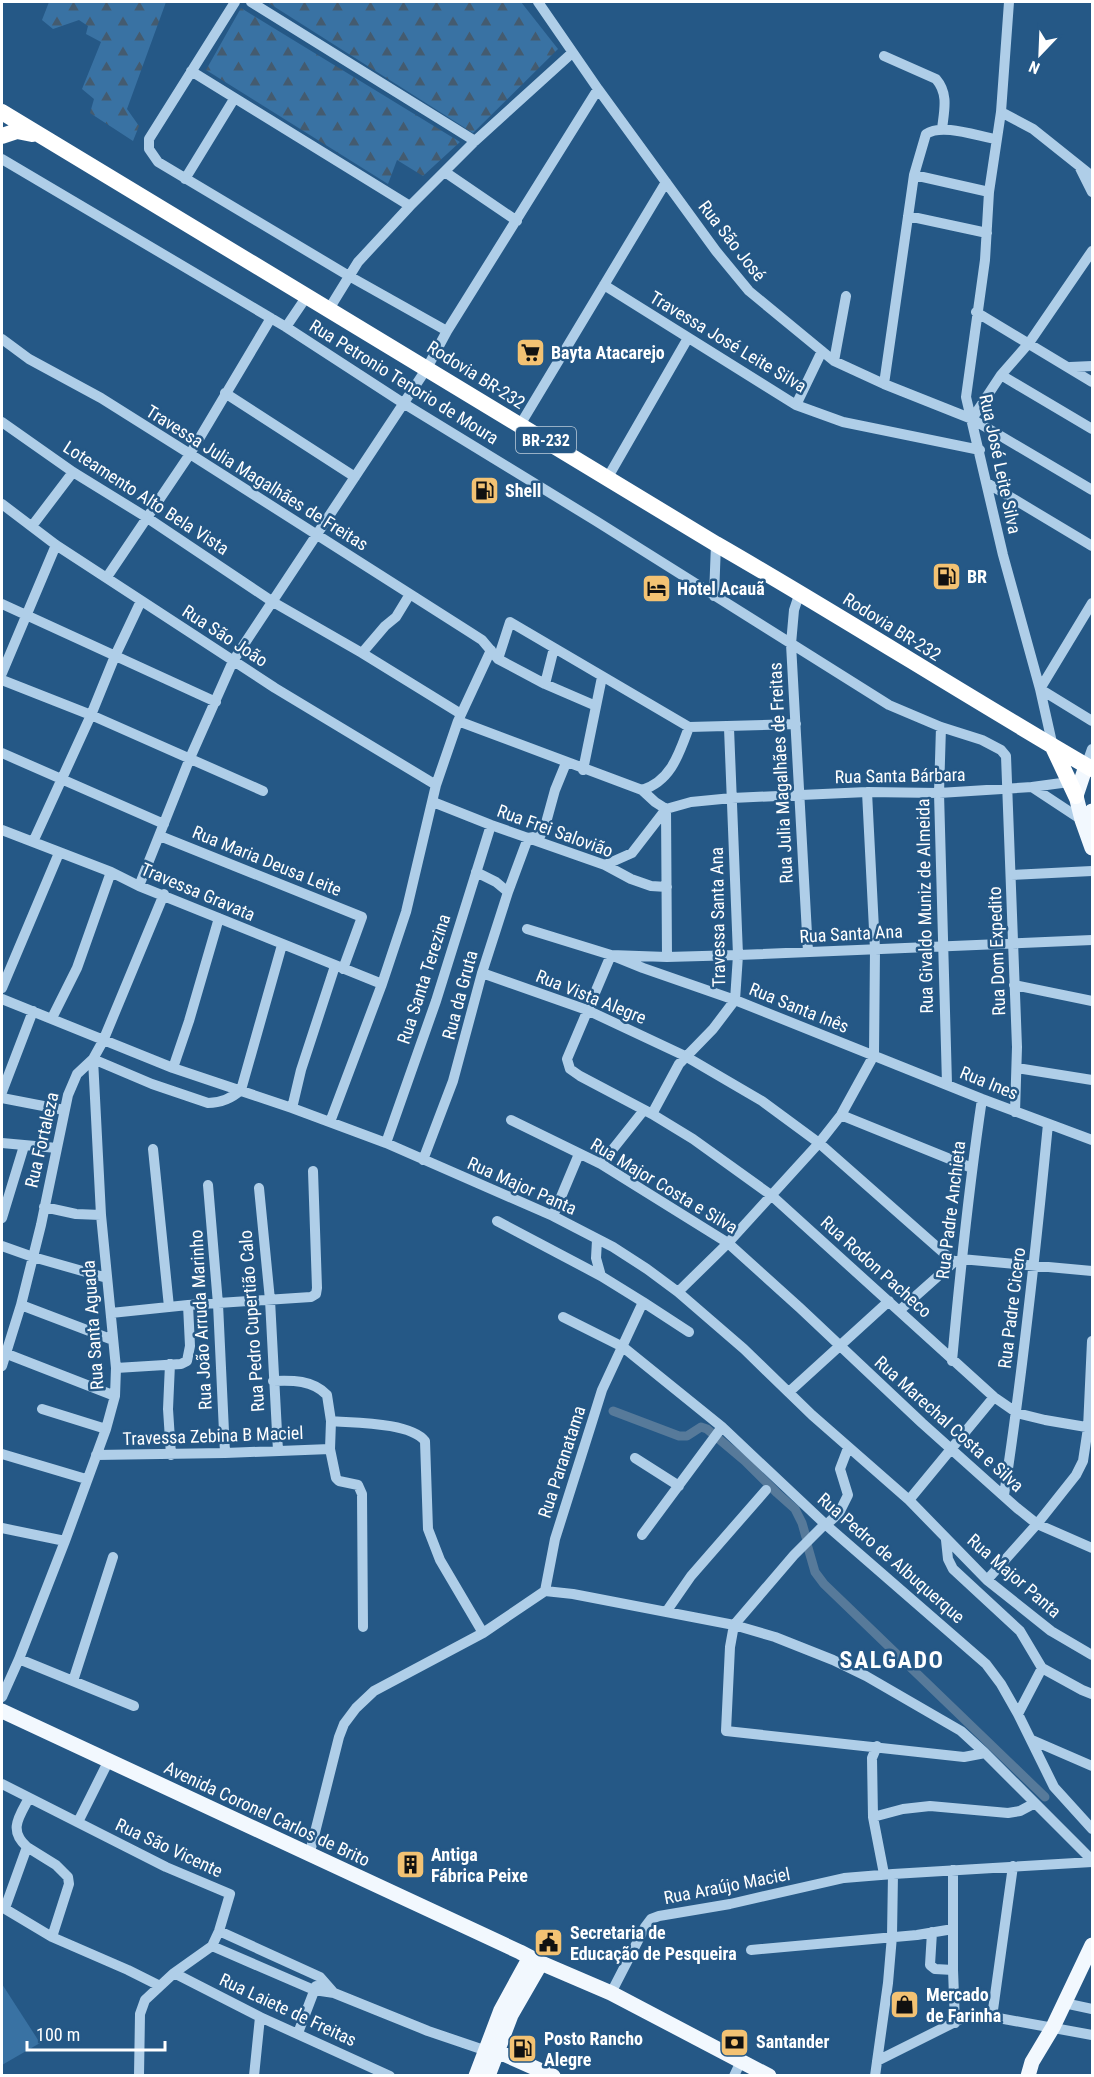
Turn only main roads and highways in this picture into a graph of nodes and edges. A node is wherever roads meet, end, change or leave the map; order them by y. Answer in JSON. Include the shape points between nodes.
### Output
{"nodes":[{"id":1,"x":2,"y":112,"type":"edge"},
{"id":2,"x":38,"y":134,"type":"junction"},
{"id":3,"x":2,"y":136,"type":"edge"},
{"id":4,"x":1053,"y":747,"type":"junction"},
{"id":5,"x":1089,"y":767,"type":"edge"},
{"id":6,"x":1072,"y":789,"type":"junction"},
{"id":7,"x":1090,"y":826,"type":"edge"},
{"id":8,"x":2,"y":1712,"type":"edge"},
{"id":9,"x":1092,"y":1945,"type":"edge"},
{"id":10,"x":535,"y":1960,"type":"junction"},
{"id":11,"x":489,"y":2050,"type":"junction"},
{"id":12,"x":476,"y":2076,"type":"edge"},
{"id":13,"x":488,"y":2076,"type":"edge"},
{"id":14,"x":553,"y":2076,"type":"edge"},
{"id":15,"x":769,"y":2076,"type":"edge"},
{"id":16,"x":1028,"y":2076,"type":"edge"}],
"edges":[{"from":1,"to":2,"type":"highway","name":"Rodovia BR-232","number":"BR-232"},
{"from":2,"to":3,"type":"highway","via":[[17,131]]},
{"from":2,"to":4,"type":"highway","name":"Rodovia BR-232","number":"BR-232"},
{"from":4,"to":5,"type":"highway","number":"BR-232"},
{"from":4,"to":6,"type":"highway"},
{"from":5,"to":6,"type":"main road"},
{"from":6,"to":7,"type":"main road"},
{"from":8,"to":10,"type":"main road","name":"Avenida Coronel Carlos de Brito"},
{"from":9,"to":16,"type":"main road"},
{"from":10,"to":11,"type":"main road","via":[[501,2010]]},
{"from":10,"to":15,"type":"main road","name":"Avenida Coronel Carlos de Brito","via":[[611,1993]]},
{"from":11,"to":12,"type":"main road"},
{"from":11,"to":13,"type":"main road"},
{"from":11,"to":14,"type":"main road"}]}
